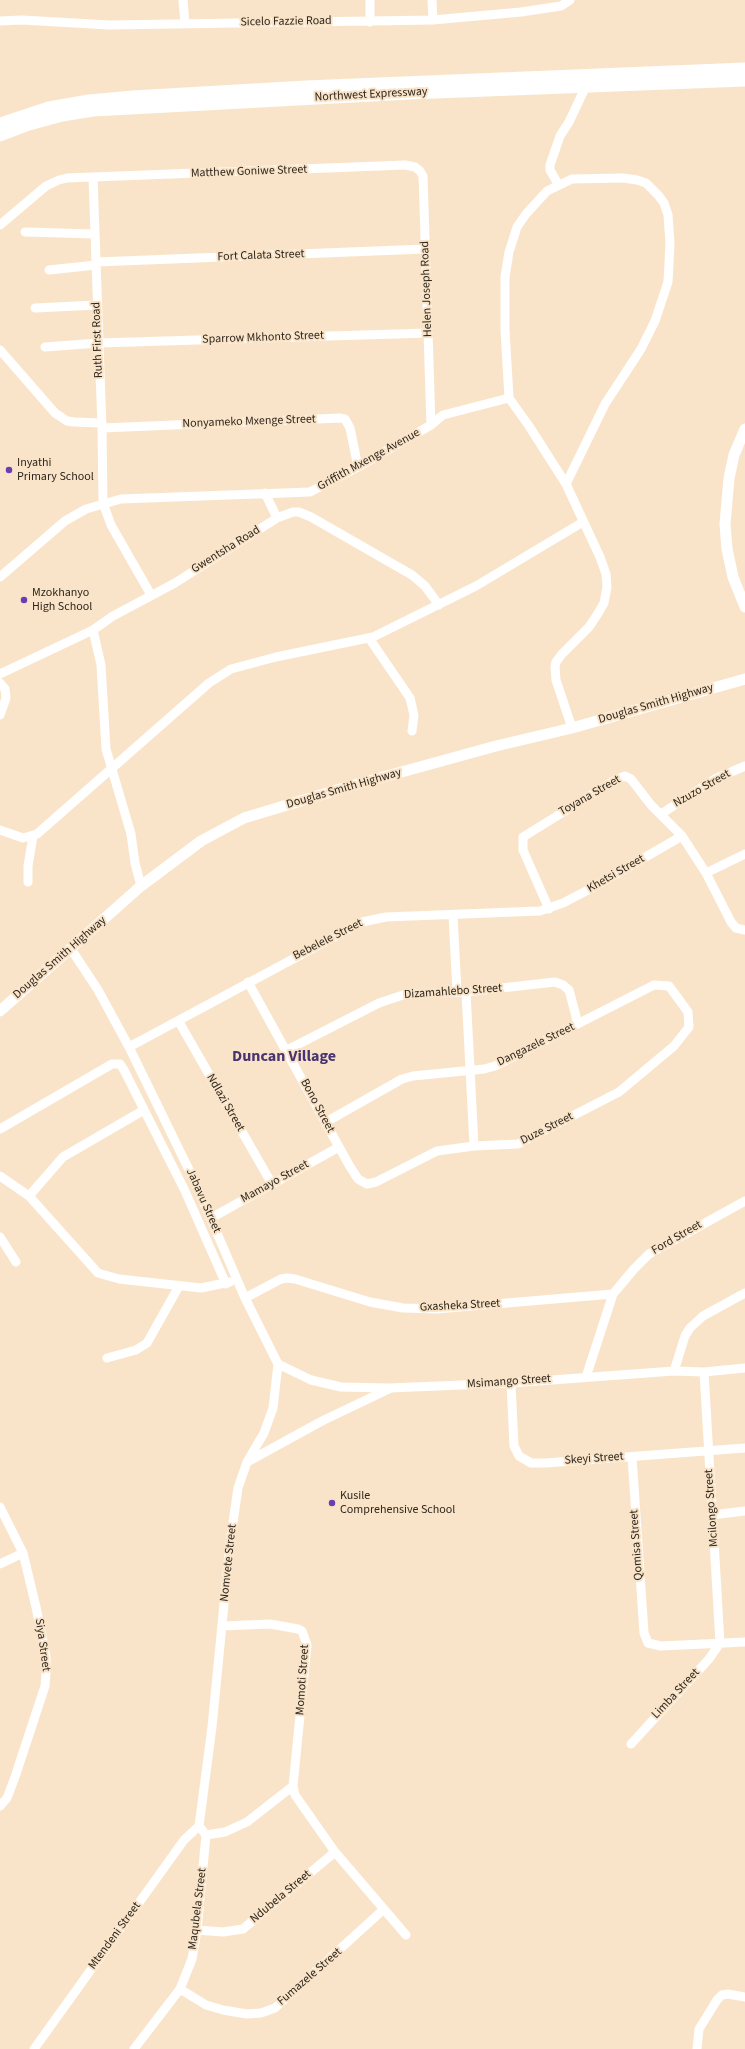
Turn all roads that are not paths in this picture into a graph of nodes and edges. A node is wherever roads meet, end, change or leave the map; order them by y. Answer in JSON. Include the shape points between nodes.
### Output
{"nodes":[{"id":1,"x":183,"y":0,"type":"edge"},
{"id":2,"x":370,"y":0,"type":"edge"},
{"id":3,"x":432,"y":0,"type":"edge"},
{"id":4,"x":570,"y":0,"type":"edge"},
{"id":5,"x":433,"y":20,"type":"junction"},
{"id":6,"x":0,"y":21,"type":"edge"},
{"id":7,"x":370,"y":22,"type":"junction"},
{"id":8,"x":185,"y":24,"type":"junction"},
{"id":9,"x":745,"y":69,"type":"edge"},
{"id":10,"x":745,"y":80,"type":"edge"},
{"id":11,"x":586,"y":86,"type":"junction"},
{"id":12,"x":0,"y":124,"type":"edge"},
{"id":13,"x":0,"y":135,"type":"edge"},
{"id":14,"x":405,"y":165,"type":"joint"},
{"id":15,"x":93,"y":177,"type":"junction"},
{"id":16,"x":558,"y":184,"type":"junction"},
{"id":17,"x":0,"y":225,"type":"edge"},
{"id":18,"x":25,"y":232,"type":"dead end"},
{"id":19,"x":95,"y":234,"type":"junction"},
{"id":20,"x":426,"y":249,"type":"junction"},
{"id":21,"x":96,"y":263,"type":"junction"},
{"id":22,"x":49,"y":270,"type":"dead end"},
{"id":23,"x":97,"y":305,"type":"junction"},
{"id":24,"x":35,"y":308,"type":"dead end"},
{"id":25,"x":428,"y":333,"type":"junction"},
{"id":26,"x":98,"y":343,"type":"junction"},
{"id":27,"x":45,"y":347,"type":"dead end"},
{"id":28,"x":0,"y":350,"type":"edge"},
{"id":29,"x":509,"y":398,"type":"junction"},
{"id":30,"x":102,"y":425,"type":"junction"},
{"id":31,"x":431,"y":425,"type":"junction"},
{"id":32,"x":745,"y":429,"type":"edge"},
{"id":33,"x":358,"y":468,"type":"junction"},
{"id":34,"x":566,"y":484,"type":"junction"},
{"id":35,"x":265,"y":493,"type":"junction"},
{"id":36,"x":103,"y":503,"type":"junction"},
{"id":37,"x":277,"y":518,"type":"junction"},
{"id":38,"x":583,"y":522,"type":"junction"},
{"id":39,"x":0,"y":577,"type":"edge"},
{"id":40,"x":151,"y":595,"type":"junction"},
{"id":41,"x":439,"y":605,"type":"junction"},
{"id":42,"x":745,"y":607,"type":"edge"},
{"id":43,"x":93,"y":630,"type":"junction"},
{"id":44,"x":369,"y":638,"type":"junction"},
{"id":45,"x":0,"y":674,"type":"edge"},
{"id":46,"x":745,"y":679,"type":"edge"},
{"id":47,"x":0,"y":683,"type":"edge"},
{"id":48,"x":0,"y":715,"type":"edge"},
{"id":49,"x":572,"y":728,"type":"junction"},
{"id":50,"x":412,"y":731,"type":"dead end"},
{"id":51,"x":745,"y":766,"type":"edge"},
{"id":52,"x":111,"y":769,"type":"junction"},
{"id":53,"x":661,"y":814,"type":"junction"},
{"id":54,"x":0,"y":830,"type":"edge"},
{"id":55,"x":33,"y":836,"type":"junction"},
{"id":56,"x":682,"y":836,"type":"junction"},
{"id":57,"x":745,"y":854,"type":"edge"},
{"id":58,"x":706,"y":873,"type":"junction"},
{"id":59,"x":28,"y":882,"type":"dead end"},
{"id":60,"x":141,"y":886,"type":"junction"},
{"id":61,"x":549,"y":909,"type":"junction"},
{"id":62,"x":453,"y":915,"type":"junction"},
{"id":63,"x":745,"y":930,"type":"edge"},
{"id":64,"x":71,"y":949,"type":"junction"},
{"id":65,"x":248,"y":982,"type":"junction"},
{"id":66,"x":461,"y":992,"type":"junction"},
{"id":67,"x":0,"y":1011,"type":"edge"},
{"id":68,"x":688,"y":1012,"type":"joint"},
{"id":69,"x":179,"y":1022,"type":"junction"},
{"id":70,"x":578,"y":1024,"type":"junction"},
{"id":71,"x":128,"y":1047,"type":"junction"},
{"id":72,"x":287,"y":1050,"type":"junction"},
{"id":73,"x":470,"y":1071,"type":"junction"},
{"id":74,"x":144,"y":1110,"type":"junction"},
{"id":75,"x":326,"y":1122,"type":"junction"},
{"id":76,"x":0,"y":1129,"type":"edge"},
{"id":77,"x":474,"y":1146,"type":"junction"},
{"id":78,"x":339,"y":1147,"type":"junction"},
{"id":79,"x":0,"y":1176,"type":"edge"},
{"id":80,"x":272,"y":1184,"type":"junction"},
{"id":81,"x":367,"y":1184,"type":"joint"},
{"id":82,"x":28,"y":1196,"type":"junction"},
{"id":83,"x":745,"y":1201,"type":"edge"},
{"id":84,"x":211,"y":1218,"type":"junction"},
{"id":85,"x":0,"y":1237,"type":"edge"},
{"id":86,"x":16,"y":1262,"type":"dead end"},
{"id":87,"x":237,"y":1279,"type":"junction"},
{"id":88,"x":226,"y":1284,"type":"junction"},
{"id":89,"x":179,"y":1286,"type":"junction"},
{"id":90,"x":745,"y":1293,"type":"edge"},
{"id":91,"x":613,"y":1294,"type":"junction"},
{"id":92,"x":245,"y":1298,"type":"junction"},
{"id":93,"x":107,"y":1358,"type":"dead end"},
{"id":94,"x":278,"y":1364,"type":"junction"},
{"id":95,"x":745,"y":1368,"type":"edge"},
{"id":96,"x":674,"y":1371,"type":"junction"},
{"id":97,"x":704,"y":1372,"type":"junction"},
{"id":98,"x":586,"y":1377,"type":"junction"},
{"id":99,"x":510,"y":1384,"type":"junction"},
{"id":100,"x":391,"y":1388,"type":"junction"},
{"id":101,"x":745,"y":1448,"type":"edge"},
{"id":102,"x":708,"y":1452,"type":"junction"},
{"id":103,"x":632,"y":1457,"type":"junction"},
{"id":104,"x":247,"y":1462,"type":"junction"},
{"id":105,"x":0,"y":1507,"type":"edge"},
{"id":106,"x":745,"y":1511,"type":"edge"},
{"id":107,"x":712,"y":1515,"type":"junction"},
{"id":108,"x":23,"y":1553,"type":"junction"},
{"id":109,"x":0,"y":1564,"type":"edge"},
{"id":110,"x":222,"y":1626,"type":"junction"},
{"id":111,"x":745,"y":1642,"type":"edge"},
{"id":112,"x":720,"y":1644,"type":"junction"},
{"id":113,"x":631,"y":1744,"type":"dead end"},
{"id":114,"x":293,"y":1786,"type":"junction"},
{"id":115,"x":0,"y":1806,"type":"edge"},
{"id":116,"x":199,"y":1826,"type":"junction"},
{"id":117,"x":206,"y":1835,"type":"junction"},
{"id":118,"x":335,"y":1852,"type":"junction"},
{"id":119,"x":384,"y":1909,"type":"junction"},
{"id":120,"x":197,"y":1930,"type":"junction"},
{"id":121,"x":406,"y":1935,"type":"dead end"},
{"id":122,"x":180,"y":1989,"type":"junction"},
{"id":123,"x":745,"y":1996,"type":"edge"},
{"id":124,"x":34,"y":2049,"type":"edge"},
{"id":125,"x":134,"y":2049,"type":"edge"},
{"id":126,"x":697,"y":2049,"type":"edge"}],
"edges":[{"from":1,"to":8,"type":"street"},
{"from":2,"to":7,"type":"street"},
{"from":3,"to":5,"type":"street"},
{"from":4,"to":5,"type":"street","name":"Sicelo Fazzie Road","via":[[561,6],[521,12]]},
{"from":5,"to":7,"type":"street","name":"Sicelo Fazzie Road"},
{"from":6,"to":8,"type":"street","name":"Sicelo Fazzie Road","via":[[109,25]]},
{"from":7,"to":8,"type":"street","name":"Sicelo Fazzie Road"},
{"from":9,"to":12,"type":"main road","name":"Northwest Expressway","via":[[306,87],[133,97],[49,108]]},
{"from":10,"to":11,"type":"main road","name":"Northwest Expressway"},
{"from":11,"to":13,"type":"main road","name":"Northwest Expressway","via":[[93,110],[62,115]]},
{"from":11,"to":16,"type":"street","via":[[560,136],[550,165]]},
{"from":14,"to":15,"type":"street","name":"Matthew Goniwe Street"},
{"from":14,"to":20,"type":"street","name":"Helen Joseph Road","via":[[417,169],[423,176]]},
{"from":15,"to":17,"type":"street","name":"Matthew Goniwe Street","via":[[67,178],[53,182]]},
{"from":15,"to":19,"type":"street","name":"Ruth First Road"},
{"from":16,"to":29,"type":"street","via":[[540,197],[526,214],[517,227],[509,252],[505,277],[505,330]]},
{"from":16,"to":34,"type":"street","via":[[572,179],[616,178],[646,183],[664,203],[668,214],[670,243],[668,282],[655,321],[605,404]]},
{"from":18,"to":19,"type":"street"},
{"from":19,"to":21,"type":"street","name":"Ruth First Road"},
{"from":20,"to":21,"type":"street","name":"Fort Calata Street"},
{"from":20,"to":25,"type":"street","name":"Helen Joseph Road"},
{"from":21,"to":22,"type":"street","name":"Fort Calata Street"},
{"from":21,"to":23,"type":"street","name":"Ruth First Road"},
{"from":23,"to":24,"type":"street"},
{"from":23,"to":26,"type":"street","name":"Ruth First Road"},
{"from":25,"to":26,"type":"street","name":"Sparrow Mkhonto Street"},
{"from":25,"to":31,"type":"street","name":"Helen Joseph Road"},
{"from":26,"to":27,"type":"street","name":"Sparrow Mkhonto Street"},
{"from":26,"to":30,"type":"street","name":"Ruth First Road"},
{"from":28,"to":30,"type":"street","via":[[55,413],[74,422]]},
{"from":29,"to":31,"type":"street","name":"Griffith Mxenge Avenue","via":[[443,415]]},
{"from":29,"to":34,"type":"street"},
{"from":30,"to":33,"type":"street","name":"Nonyameko Mxenge Street","via":[[343,418],[350,428]]},
{"from":30,"to":36,"type":"street","name":"Ruth First Road"},
{"from":31,"to":33,"type":"street","name":"Griffith Mxenge Avenue"},
{"from":32,"to":42,"type":"street","via":[[734,455],[729,478],[725,524],[733,576]]},
{"from":33,"to":35,"type":"street","name":"Griffith Mxenge Avenue","via":[[310,492]]},
{"from":34,"to":38,"type":"street"},
{"from":35,"to":36,"type":"street","name":"Griffith Mxenge Avenue","via":[[122,499]]},
{"from":35,"to":37,"type":"street"},
{"from":36,"to":39,"type":"street","name":"Griffith Mxenge Avenue","via":[[74,514]]},
{"from":36,"to":40,"type":"street","via":[[111,525]]},
{"from":37,"to":40,"type":"street","name":"Gwentsha Road","via":[[175,583]]},
{"from":37,"to":41,"type":"street","name":"Gwentsha Road","via":[[293,512],[311,517],[412,575],[425,586]]},
{"from":38,"to":41,"type":"street","via":[[476,586]]},
{"from":38,"to":49,"type":"street","via":[[604,566],[607,587],[604,603],[597,615],[556,662],[556,680]]},
{"from":40,"to":43,"type":"street","name":"Gwentsha Road"},
{"from":41,"to":44,"type":"street"},
{"from":43,"to":45,"type":"street","name":"Gwentsha Road"},
{"from":43,"to":52,"type":"street","via":[[101,665],[104,738]]},
{"from":44,"to":50,"type":"street","via":[[410,698],[414,715]]},
{"from":44,"to":52,"type":"street","via":[[276,656],[230,669],[209,683]]},
{"from":46,"to":49,"type":"street","name":"Douglas Smith Highway"},
{"from":47,"to":48,"type":"street","via":[[5,689],[6,698]]},
{"from":49,"to":60,"type":"street","name":"Douglas Smith Highway","via":[[496,746],[244,818],[201,841]]},
{"from":51,"to":53,"type":"street","name":"Nzuzo Street","via":[[715,779]]},
{"from":52,"to":55,"type":"street"},
{"from":52,"to":60,"type":"street","via":[[131,834],[134,863]]},
{"from":53,"to":56,"type":"street","name":"Toyana Street"},
{"from":53,"to":61,"type":"street","name":"Toyana Street","via":[[631,779],[625,776],[526,834],[522,840],[523,850]]},
{"from":54,"to":55,"type":"street","via":[[23,838]]},
{"from":55,"to":59,"type":"street"},
{"from":56,"to":58,"type":"street","name":"Toyana Street"},
{"from":56,"to":61,"type":"street","name":"Khetsi Street","via":[[590,889]]},
{"from":57,"to":58,"type":"street"},
{"from":58,"to":63,"type":"street","name":"Toyana Street","via":[[734,926]]},
{"from":60,"to":64,"type":"street","name":"Douglas Smith Highway"},
{"from":61,"to":62,"type":"street","name":"Bebelele Street","via":[[522,913]]},
{"from":62,"to":65,"type":"street","name":"Bebelele Street","via":[[366,920]]},
{"from":62,"to":66,"type":"street"},
{"from":64,"to":67,"type":"street","name":"Douglas Smith Highway"},
{"from":64,"to":71,"type":"street","name":"Jabavu Street","via":[[98,990]]},
{"from":65,"to":69,"type":"street","name":"Bebelele Street"},
{"from":65,"to":72,"type":"street","name":"Bono Street"},
{"from":66,"to":70,"type":"street","name":"Dizamahlebo Street","via":[[555,982],[569,990]]},
{"from":66,"to":72,"type":"street","name":"Dizamahlebo Street","via":[[392,997]]},
{"from":66,"to":73,"type":"street"},
{"from":68,"to":70,"type":"street","name":"Dangazele Street","via":[[668,986],[659,984]]},
{"from":68,"to":77,"type":"street","name":"Duze Street","via":[[689,1027],[674,1046],[619,1092],[518,1144]]},
{"from":69,"to":71,"type":"street","name":"Bebelele Street"},
{"from":69,"to":80,"type":"street","name":"Ndlazi Street"},
{"from":70,"to":73,"type":"street","name":"Dangazele Street","via":[[495,1066]]},
{"from":71,"to":84,"type":"street","name":"Jabavu Street"},
{"from":72,"to":75,"type":"street","name":"Bono Street"},
{"from":73,"to":75,"type":"street","name":"Dangazele Street","via":[[402,1079]]},
{"from":73,"to":77,"type":"street"},
{"from":74,"to":76,"type":"street","via":[[122,1065],[117,1063]]},
{"from":74,"to":82,"type":"street","via":[[63,1157]]},
{"from":74,"to":88,"type":"street","via":[[185,1191]]},
{"from":75,"to":78,"type":"street","name":"Bono Street"},
{"from":77,"to":81,"type":"street","name":"Duze Street","via":[[445,1149],[430,1154],[376,1182]]},
{"from":78,"to":80,"type":"street","name":"Mamayo Street"},
{"from":78,"to":81,"type":"street","name":"Bono Street","via":[[358,1179]]},
{"from":79,"to":82,"type":"street"},
{"from":80,"to":84,"type":"street","name":"Mamayo Street"},
{"from":82,"to":89,"type":"street","via":[[98,1273],[119,1279]]},
{"from":83,"to":91,"type":"street","name":"Ford Street","via":[[649,1254]]},
{"from":84,"to":87,"type":"street","name":"Jabavu Street"},
{"from":85,"to":86,"type":"street"},
{"from":87,"to":88,"type":"street"},
{"from":87,"to":92,"type":"street","name":"Jabavu Street"},
{"from":88,"to":89,"type":"street","via":[[201,1288]]},
{"from":89,"to":93,"type":"street","via":[[147,1343],[136,1350]]},
{"from":90,"to":96,"type":"street","via":[[703,1316],[690,1328]]},
{"from":91,"to":92,"type":"street","name":"Gxasheka Street","via":[[436,1309],[403,1308],[370,1302],[287,1278]]},
{"from":91,"to":98,"type":"street","name":"Ford Street"},
{"from":92,"to":94,"type":"street","name":"Jabavu Street"},
{"from":94,"to":100,"type":"street","name":"Msimango Street","via":[[311,1380],[341,1386]]},
{"from":94,"to":104,"type":"street","via":[[273,1408],[264,1433]]},
{"from":95,"to":97,"type":"street","name":"Msimango Street"},
{"from":96,"to":97,"type":"street","name":"Msimango Street"},
{"from":96,"to":98,"type":"street","name":"Msimango Street"},
{"from":97,"to":102,"type":"street","name":"Mcilongo Street"},
{"from":98,"to":99,"type":"street","name":"Msimango Street"},
{"from":99,"to":100,"type":"street","name":"Msimango Street"},
{"from":99,"to":103,"type":"street","name":"Skeyi Street","via":[[514,1446],[519,1456],[526,1460],[546,1463]]},
{"from":100,"to":104,"type":"street","via":[[322,1421]]},
{"from":101,"to":102,"type":"street","name":"Skeyi Street"},
{"from":102,"to":103,"type":"street","name":"Skeyi Street"},
{"from":102,"to":107,"type":"street","name":"Mcilongo Street"},
{"from":103,"to":112,"type":"street","name":"Qomisa Street","via":[[644,1633],[648,1643]]},
{"from":104,"to":110,"type":"street","name":"Nomvete Street","via":[[238,1488]]},
{"from":105,"to":108,"type":"street","name":"Siya Street"},
{"from":106,"to":107,"type":"street"},
{"from":107,"to":112,"type":"street","name":"Mcilongo Street"},
{"from":108,"to":109,"type":"street"},
{"from":108,"to":115,"type":"street","name":"Siya Street","via":[[46,1657],[45,1686],[15,1777],[7,1798]]},
{"from":110,"to":114,"type":"street","name":"Momoti Street","via":[[270,1624],[298,1629],[305,1636],[305,1673]]},
{"from":110,"to":116,"type":"street","name":"Nomvete Street"},
{"from":111,"to":112,"type":"street"},
{"from":112,"to":113,"type":"street","name":"Limba Street"},
{"from":114,"to":117,"type":"street","via":[[247,1822],[225,1832]]},
{"from":114,"to":118,"type":"street","name":"Momoti Street","via":[[299,1802]]},
{"from":116,"to":117,"type":"street"},
{"from":116,"to":124,"type":"street","name":"Mtendeni Street","via":[[184,1840]]},
{"from":117,"to":120,"type":"street","name":"Maqubela Street"},
{"from":118,"to":119,"type":"street","name":"Momoti Street"},
{"from":118,"to":120,"type":"street","name":"Ndubela Street","via":[[243,1929],[224,1932]]},
{"from":119,"to":121,"type":"street","name":"Momoti Street"},
{"from":119,"to":122,"type":"street","name":"Fumazele Street","via":[[275,2008],[247,2014],[223,2010],[206,2005]]},
{"from":120,"to":122,"type":"street","name":"Maqubela Street","via":[[192,1959]]},
{"from":122,"to":125,"type":"street","name":"Maqubela Street"},
{"from":123,"to":126,"type":"street","via":[[728,1994],[717,2000],[699,2029]]}]}
